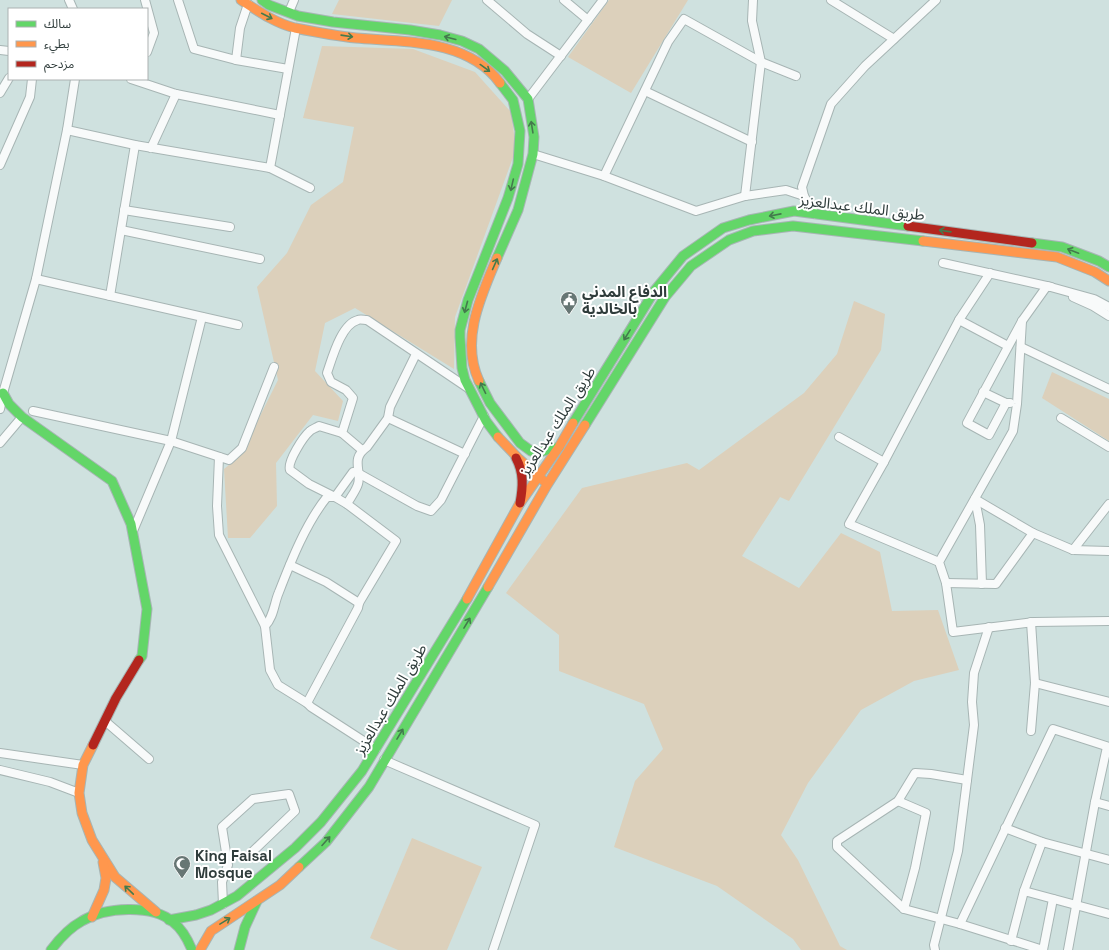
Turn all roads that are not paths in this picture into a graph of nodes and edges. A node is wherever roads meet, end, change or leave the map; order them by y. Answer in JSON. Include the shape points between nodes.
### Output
{"nodes":[{"id":1,"x":178,"y":0,"type":"edge"},
{"id":2,"x":262,"y":0,"type":"edge"},
{"id":3,"x":294,"y":0,"type":"edge"},
{"id":4,"x":488,"y":0,"type":"edge"},
{"id":5,"x":564,"y":0,"type":"edge"},
{"id":6,"x":603,"y":0,"type":"edge"},
{"id":7,"x":753,"y":0,"type":"edge"},
{"id":8,"x":831,"y":0,"type":"edge"},
{"id":9,"x":936,"y":0,"type":"edge"},
{"id":10,"x":244,"y":2,"type":"edge"},
{"id":11,"x":148,"y":11,"type":"edge"},
{"id":12,"x":289,"y":12,"type":"junction"},
{"id":13,"x":588,"y":20,"type":"junction"},
{"id":14,"x":381,"y":27,"type":"junction"},
{"id":15,"x":296,"y":28,"type":"junction"},
{"id":16,"x":382,"y":38,"type":"junction"},
{"id":17,"x":894,"y":38,"type":"junction"},
{"id":18,"x":148,"y":49,"type":"edge"},
{"id":19,"x":561,"y":56,"type":"junction"},
{"id":20,"x":236,"y":60,"type":"junction"},
{"id":21,"x":761,"y":62,"type":"junction"},
{"id":22,"x":288,"y":68,"type":"junction"},
{"id":23,"x":796,"y":76,"type":"dead end"},
{"id":24,"x":8,"y":80,"type":"edge"},
{"id":25,"x":32,"y":80,"type":"edge"},
{"id":26,"x":75,"y":80,"type":"edge"},
{"id":27,"x":135,"y":80,"type":"edge"},
{"id":28,"x":645,"y":91,"type":"junction"},
{"id":29,"x":0,"y":92,"type":"edge"},
{"id":30,"x":176,"y":94,"type":"junction"},
{"id":31,"x":528,"y":100,"type":"junction"},
{"id":32,"x":280,"y":115,"type":"junction"},
{"id":33,"x":67,"y":130,"type":"junction"},
{"id":34,"x":752,"y":142,"type":"junction"},
{"id":35,"x":135,"y":145,"type":"junction"},
{"id":36,"x":152,"y":148,"type":"junction"},
{"id":37,"x":533,"y":154,"type":"junction"},
{"id":38,"x":0,"y":165,"type":"edge"},
{"id":39,"x":270,"y":168,"type":"junction"},
{"id":40,"x":604,"y":176,"type":"junction"},
{"id":41,"x":310,"y":188,"type":"dead end"},
{"id":42,"x":745,"y":196,"type":"junction"},
{"id":43,"x":804,"y":196,"type":"junction"},
{"id":44,"x":124,"y":210,"type":"junction"},
{"id":45,"x":816,"y":214,"type":"junction"},
{"id":46,"x":230,"y":227,"type":"dead end"},
{"id":47,"x":121,"y":230,"type":"junction"},
{"id":48,"x":260,"y":259,"type":"dead end"},
{"id":49,"x":943,"y":263,"type":"dead end"},
{"id":50,"x":1109,"y":267,"type":"edge"},
{"id":51,"x":990,"y":273,"type":"junction"},
{"id":52,"x":36,"y":279,"type":"junction"},
{"id":53,"x":1109,"y":281,"type":"edge"},
{"id":54,"x":1047,"y":286,"type":"junction"},
{"id":55,"x":110,"y":296,"type":"junction"},
{"id":56,"x":1109,"y":306,"type":"edge"},
{"id":57,"x":1109,"y":316,"type":"edge"},
{"id":58,"x":202,"y":317,"type":"junction"},
{"id":59,"x":959,"y":320,"type":"junction"},
{"id":60,"x":1022,"y":320,"type":"junction"},
{"id":61,"x":238,"y":325,"type":"dead end"},
{"id":62,"x":1008,"y":346,"type":"junction"},
{"id":63,"x":1021,"y":347,"type":"junction"},
{"id":64,"x":416,"y":354,"type":"junction"},
{"id":65,"x":274,"y":367,"type":"dead end"},
{"id":66,"x":1109,"y":389,"type":"edge"},
{"id":67,"x":470,"y":390,"type":"junction"},
{"id":68,"x":983,"y":392,"type":"junction"},
{"id":69,"x":3,"y":393,"type":"junction"},
{"id":70,"x":1006,"y":403,"type":"junction"},
{"id":71,"x":1017,"y":404,"type":"junction"},
{"id":72,"x":0,"y":409,"type":"edge"},
{"id":73,"x":33,"y":411,"type":"dead end"},
{"id":74,"x":484,"y":416,"type":"junction"},
{"id":75,"x":22,"y":417,"type":"junction"},
{"id":76,"x":388,"y":418,"type":"junction"},
{"id":77,"x":1061,"y":418,"type":"dead end"},
{"id":78,"x":342,"y":433,"type":"junction"},
{"id":79,"x":839,"y":437,"type":"dead end"},
{"id":80,"x":171,"y":441,"type":"junction"},
{"id":81,"x":0,"y":444,"type":"edge"},
{"id":82,"x":523,"y":446,"type":"junction"},
{"id":83,"x":559,"y":447,"type":"junction"},
{"id":84,"x":1109,"y":447,"type":"edge"},
{"id":85,"x":362,"y":450,"type":"junction"},
{"id":86,"x":513,"y":453,"type":"junction"},
{"id":87,"x":465,"y":454,"type":"junction"},
{"id":88,"x":219,"y":457,"type":"junction"},
{"id":89,"x":884,"y":462,"type":"junction"},
{"id":90,"x":544,"y":466,"type":"junction"},
{"id":91,"x":358,"y":473,"type":"junction"},
{"id":92,"x":554,"y":475,"type":"junction"},
{"id":93,"x":538,"y":476,"type":"junction"},
{"id":94,"x":548,"y":485,"type":"junction"},
{"id":95,"x":335,"y":497,"type":"junction"},
{"id":96,"x":975,"y":499,"type":"junction"},
{"id":97,"x":520,"y":503,"type":"junction"},
{"id":98,"x":347,"y":504,"type":"junction"},
{"id":99,"x":1109,"y":504,"type":"edge"},
{"id":100,"x":133,"y":532,"type":"junction"},
{"id":101,"x":1033,"y":533,"type":"junction"},
{"id":102,"x":1073,"y":550,"type":"junction"},
{"id":103,"x":1109,"y":551,"type":"edge"},
{"id":104,"x":939,"y":562,"type":"junction"},
{"id":105,"x":290,"y":565,"type":"junction"},
{"id":106,"x":946,"y":583,"type":"junction"},
{"id":107,"x":982,"y":584,"type":"junction"},
{"id":108,"x":359,"y":603,"type":"junction"},
{"id":109,"x":1109,"y":621,"type":"edge"},
{"id":110,"x":1031,"y":622,"type":"junction"},
{"id":111,"x":265,"y":626,"type":"junction"},
{"id":112,"x":989,"y":627,"type":"junction"},
{"id":113,"x":1035,"y":683,"type":"junction"},
{"id":114,"x":1109,"y":702,"type":"edge"},
{"id":115,"x":308,"y":703,"type":"junction"},
{"id":116,"x":104,"y":721,"type":"junction"},
{"id":117,"x":1031,"y":731,"type":"dead end"},
{"id":118,"x":1108,"y":747,"type":"edge"},
{"id":119,"x":376,"y":749,"type":"junction"},
{"id":120,"x":0,"y":753,"type":"edge"},
{"id":121,"x":149,"y":759,"type":"dead end"},
{"id":122,"x":384,"y":760,"type":"junction"},
{"id":123,"x":83,"y":765,"type":"junction"},
{"id":124,"x":0,"y":770,"type":"edge"},
{"id":125,"x":967,"y":780,"type":"junction"},
{"id":126,"x":80,"y":793,"type":"junction"},
{"id":127,"x":898,"y":801,"type":"junction"},
{"id":128,"x":1095,"y":802,"type":"junction"},
{"id":129,"x":1109,"y":806,"type":"edge"},
{"id":130,"x":1005,"y":828,"type":"junction"},
{"id":131,"x":1042,"y":842,"type":"junction"},
{"id":132,"x":250,"y":854,"type":"dead end"},
{"id":133,"x":1085,"y":854,"type":"junction"},
{"id":134,"x":102,"y":859,"type":"junction"},
{"id":135,"x":1109,"y":860,"type":"edge"},
{"id":136,"x":1024,"y":891,"type":"junction"},
{"id":137,"x":258,"y":899,"type":"junction"},
{"id":138,"x":1053,"y":899,"type":"junction"},
{"id":139,"x":223,"y":904,"type":"junction"},
{"id":140,"x":1075,"y":905,"type":"junction"},
{"id":141,"x":904,"y":909,"type":"junction"},
{"id":142,"x":159,"y":914,"type":"junction"},
{"id":143,"x":1109,"y":914,"type":"edge"},
{"id":144,"x":92,"y":917,"type":"junction"},
{"id":145,"x":942,"y":919,"type":"junction"},
{"id":146,"x":169,"y":920,"type":"junction"},
{"id":147,"x":960,"y":924,"type":"junction"},
{"id":148,"x":1011,"y":941,"type":"junction"},
{"id":149,"x":51,"y":950,"type":"edge"},
{"id":150,"x":192,"y":950,"type":"edge"},
{"id":151,"x":200,"y":950,"type":"edge"},
{"id":152,"x":239,"y":950,"type":"edge"},
{"id":153,"x":493,"y":950,"type":"edge"},
{"id":154,"x":935,"y":950,"type":"edge"},
{"id":155,"x":1043,"y":950,"type":"edge"},
{"id":156,"x":1068,"y":950,"type":"edge"}],
"edges":[{"from":1,"to":20,"type":"street","via":[[194,49]]},
{"from":2,"to":12,"type":"main road","via":[[268,5]]},
{"from":3,"to":12,"type":"street"},
{"from":4,"to":19,"type":"street","via":[[527,34]]},
{"from":5,"to":13,"type":"street"},
{"from":6,"to":13,"type":"street"},
{"from":7,"to":21,"type":"street","via":[[752,20]]},
{"from":8,"to":17,"type":"street"},
{"from":9,"to":17,"type":"street"},
{"from":10,"to":15,"type":"main road","one_way":true,"via":[[277,21]]},
{"from":10,"to":20,"type":"street"},
{"from":11,"to":18,"type":"street","via":[[154,33]]},
{"from":12,"to":14,"type":"main road","via":[[333,22]]},
{"from":13,"to":19,"type":"street"},
{"from":14,"to":16,"type":"main road"},
{"from":31,"to":14,"type":"main road","one_way":true,"via":[[505,71],[479,49],[440,35]]},
{"from":15,"to":16,"type":"main road","one_way":true,"via":[[360,38]]},
{"from":15,"to":22,"type":"street"},
{"from":16,"to":67,"type":"main road","one_way":true,"via":[[434,46],[475,61],[492,72],[508,92],[516,109],[520,125],[520,150],[510,194],[474,282],[460,329],[463,376]]},
{"from":17,"to":43,"type":"street","via":[[831,104],[802,187]]},
{"from":19,"to":31,"type":"street"},
{"from":20,"to":22,"type":"street"},
{"from":21,"to":23,"type":"street"},
{"from":21,"to":28,"type":"street","via":[[684,20],[668,42]]},
{"from":21,"to":34,"type":"street"},
{"from":22,"to":32,"type":"street"},
{"from":24,"to":29,"type":"street"},
{"from":25,"to":38,"type":"street","via":[[30,97]]},
{"from":26,"to":33,"type":"street"},
{"from":27,"to":30,"type":"street"},
{"from":28,"to":34,"type":"street"},
{"from":28,"to":40,"type":"street"},
{"from":30,"to":32,"type":"street"},
{"from":30,"to":36,"type":"street"},
{"from":37,"to":31,"type":"main road","one_way":true,"via":[[534,137]]},
{"from":32,"to":39,"type":"street"},
{"from":33,"to":35,"type":"street"},
{"from":33,"to":52,"type":"street"},
{"from":34,"to":42,"type":"street"},
{"from":35,"to":36,"type":"street"},
{"from":35,"to":44,"type":"street"},
{"from":36,"to":39,"type":"street"},
{"from":37,"to":40,"type":"street"},
{"from":82,"to":37,"type":"main road","one_way":true,"via":[[490,403],[477,376],[471,354],[475,315],[480,298],[518,210]]},
{"from":39,"to":41,"type":"street"},
{"from":40,"to":42,"type":"street","via":[[696,211]]},
{"from":42,"to":43,"type":"street","via":[[786,190]]},
{"from":43,"to":45,"type":"street"},
{"from":44,"to":46,"type":"street"},
{"from":44,"to":47,"type":"street"},
{"from":50,"to":45,"type":"main road","name":"طريق الملك عبدالعزيز","one_way":true,"via":[[1062,247]]},
{"from":45,"to":83,"type":"main road","name":"طريق الملك عبدالعزيز","one_way":true,"via":[[794,211],[749,220],[724,228],[683,256],[655,290]]},
{"from":47,"to":48,"type":"street"},
{"from":47,"to":55,"type":"street"},
{"from":49,"to":51,"type":"street"},
{"from":51,"to":54,"type":"street"},
{"from":51,"to":59,"type":"street"},
{"from":52,"to":55,"type":"street"},
{"from":52,"to":69,"type":"street"},
{"from":53,"to":92,"type":"main road","name":"طريق الملك عبدالعزيز","via":[[1095,272],[1057,257],[793,226],[753,231],[729,240],[691,266],[665,298]]},
{"from":54,"to":56,"type":"street","via":[[1094,299]]},
{"from":54,"to":57,"type":"street","via":[[1093,306]]},
{"from":54,"to":60,"type":"street"},
{"from":55,"to":58,"type":"street"},
{"from":58,"to":61,"type":"street"},
{"from":58,"to":80,"type":"street"},
{"from":59,"to":62,"type":"street"},
{"from":59,"to":89,"type":"street"},
{"from":60,"to":62,"type":"street"},
{"from":60,"to":63,"type":"street"},
{"from":62,"to":68,"type":"street"},
{"from":63,"to":66,"type":"street"},
{"from":63,"to":71,"type":"street"},
{"from":64,"to":67,"type":"street"},
{"from":64,"to":76,"type":"street","via":[[390,407]]},
{"from":64,"to":78,"type":"street","via":[[367,320],[357,320],[347,326],[336,346],[327,373],[331,382],[346,390],[353,398]]},
{"from":65,"to":88,"type":"street","via":[[242,448],[229,460]]},
{"from":67,"to":74,"type":"main road"},
{"from":68,"to":70,"type":"street"},
{"from":68,"to":70,"type":"street","via":[[967,423],[989,435]]},
{"from":69,"to":72,"type":"street"},
{"from":69,"to":75,"type":"main road","via":[[9,404]]},
{"from":70,"to":71,"type":"street"},
{"from":71,"to":96,"type":"street","via":[[1013,432]]},
{"from":73,"to":80,"type":"street"},
{"from":74,"to":86,"type":"main road","via":[[492,430]]},
{"from":74,"to":87,"type":"street"},
{"from":75,"to":81,"type":"street"},
{"from":75,"to":100,"type":"main road","via":[[112,481]]},
{"from":76,"to":85,"type":"street"},
{"from":76,"to":87,"type":"street"},
{"from":77,"to":84,"type":"street"},
{"from":78,"to":85,"type":"street"},
{"from":78,"to":95,"type":"street","via":[[319,426],[310,431],[288,466],[298,476]]},
{"from":79,"to":89,"type":"street"},
{"from":80,"to":88,"type":"street"},
{"from":80,"to":100,"type":"street"},
{"from":82,"to":83,"type":"main road","via":[[531,451],[540,452]]},
{"from":82,"to":90,"type":"main road"},
{"from":83,"to":90,"type":"main road","name":"طريق الملك عبدالعزيز"},
{"from":85,"to":91,"type":"street","via":[[357,462]]},
{"from":86,"to":93,"type":"main road"},
{"from":86,"to":97,"type":"main road","via":[[523,474]]},
{"from":87,"to":91,"type":"street","via":[[441,500],[431,511],[417,506]]},
{"from":88,"to":111,"type":"street","via":[[219,535]]},
{"from":89,"to":104,"type":"street","via":[[849,524]]},
{"from":90,"to":92,"type":"main road"},
{"from":90,"to":93,"type":"main road","name":"طريق الملك عبدالعزيز"},
{"from":91,"to":95,"type":"street","via":[[353,472]]},
{"from":91,"to":98,"type":"street","via":[[358,484]]},
{"from":92,"to":94,"type":"main road","name":"طريق الملك عبدالعزيز"},
{"from":93,"to":94,"type":"main road"},
{"from":93,"to":97,"type":"main road","name":"طريق الملك عبدالعزيز"},
{"from":122,"to":94,"type":"main road","name":"طريق الملك عبدالعزيز","one_way":true},
{"from":95,"to":98,"type":"street"},
{"from":95,"to":105,"type":"street","via":[[326,498],[315,512]]},
{"from":96,"to":101,"type":"street"},
{"from":96,"to":104,"type":"street"},
{"from":96,"to":107,"type":"street","via":[[980,525]]},
{"from":97,"to":119,"type":"main road","name":"طريق الملك عبدالعزيز"},
{"from":98,"to":108,"type":"street","via":[[396,541]]},
{"from":99,"to":102,"type":"street"},
{"from":100,"to":116,"type":"main road","via":[[147,609],[142,656]]},
{"from":101,"to":102,"type":"street"},
{"from":101,"to":107,"type":"street","via":[[996,584]]},
{"from":102,"to":103,"type":"street"},
{"from":104,"to":106,"type":"street"},
{"from":105,"to":108,"type":"street","via":[[326,582]]},
{"from":105,"to":111,"type":"street","via":[[270,621]]},
{"from":106,"to":107,"type":"street"},
{"from":106,"to":112,"type":"street","via":[[953,632]]},
{"from":108,"to":115,"type":"street"},
{"from":109,"to":110,"type":"street"},
{"from":110,"to":112,"type":"street"},
{"from":110,"to":113,"type":"street"},
{"from":111,"to":115,"type":"street","via":[[270,670],[278,685]]},
{"from":112,"to":125,"type":"street","via":[[974,673],[974,725]]},
{"from":113,"to":114,"type":"street"},
{"from":113,"to":117,"type":"street"},
{"from":115,"to":119,"type":"street"},
{"from":116,"to":121,"type":"street"},
{"from":116,"to":123,"type":"main road"},
{"from":118,"to":128,"type":"street"},
{"from":118,"to":130,"type":"street","via":[[1052,729]]},
{"from":119,"to":139,"type":"main road","name":"طريق الملك عبدالعزيز","via":[[362,771],[321,822],[266,873]]},
{"from":120,"to":123,"type":"street"},
{"from":137,"to":122,"type":"main road","name":"طريق الملك عبدالعزيز","one_way":true,"via":[[280,885],[326,842],[369,786]]},
{"from":122,"to":153,"type":"street","via":[[535,825]]},
{"from":123,"to":126,"type":"main road"},
{"from":124,"to":126,"type":"street","via":[[50,782]]},
{"from":125,"to":127,"type":"street","via":[[915,773]]},
{"from":125,"to":145,"type":"street","via":[[958,851]]},
{"from":126,"to":134,"type":"main road","via":[[82,813]]},
{"from":127,"to":141,"type":"street","via":[[926,813]]},
{"from":127,"to":141,"type":"street","via":[[837,841],[836,847]]},
{"from":128,"to":129,"type":"street"},
{"from":128,"to":133,"type":"street"},
{"from":130,"to":131,"type":"street"},
{"from":130,"to":147,"type":"street"},
{"from":131,"to":133,"type":"street"},
{"from":131,"to":136,"type":"street"},
{"from":132,"to":139,"type":"street","via":[[295,811],[289,794],[254,800],[222,827],[228,865],[222,882]]},
{"from":133,"to":135,"type":"street"},
{"from":133,"to":140,"type":"street"},
{"from":142,"to":134,"type":"main road","one_way":true,"via":[[116,877]]},
{"from":134,"to":144,"type":"main road","via":[[106,878],[104,890]]},
{"from":136,"to":138,"type":"street"},
{"from":136,"to":148,"type":"street"},
{"from":151,"to":137,"type":"main road","name":"طريق الملك عبدالعزيز","one_way":true,"via":[[211,931]]},
{"from":137,"to":152,"type":"main road","via":[[245,926]]},
{"from":138,"to":140,"type":"street"},
{"from":138,"to":155,"type":"street"},
{"from":139,"to":146,"type":"main road","name":"طريق الملك عبدالعزيز","via":[[196,915]]},
{"from":140,"to":143,"type":"street"},
{"from":140,"to":156,"type":"street"},
{"from":141,"to":145,"type":"street"},
{"from":142,"to":144,"type":"main road","via":[[135,909],[110,911]]},
{"from":142,"to":146,"type":"main road"},
{"from":144,"to":149,"type":"main road","via":[[83,920],[61,936]]},
{"from":145,"to":147,"type":"street"},
{"from":145,"to":154,"type":"street","via":[[934,945]]},
{"from":146,"to":150,"type":"main road","via":[[187,939]]},
{"from":147,"to":148,"type":"street"},
{"from":148,"to":155,"type":"street"}]}
